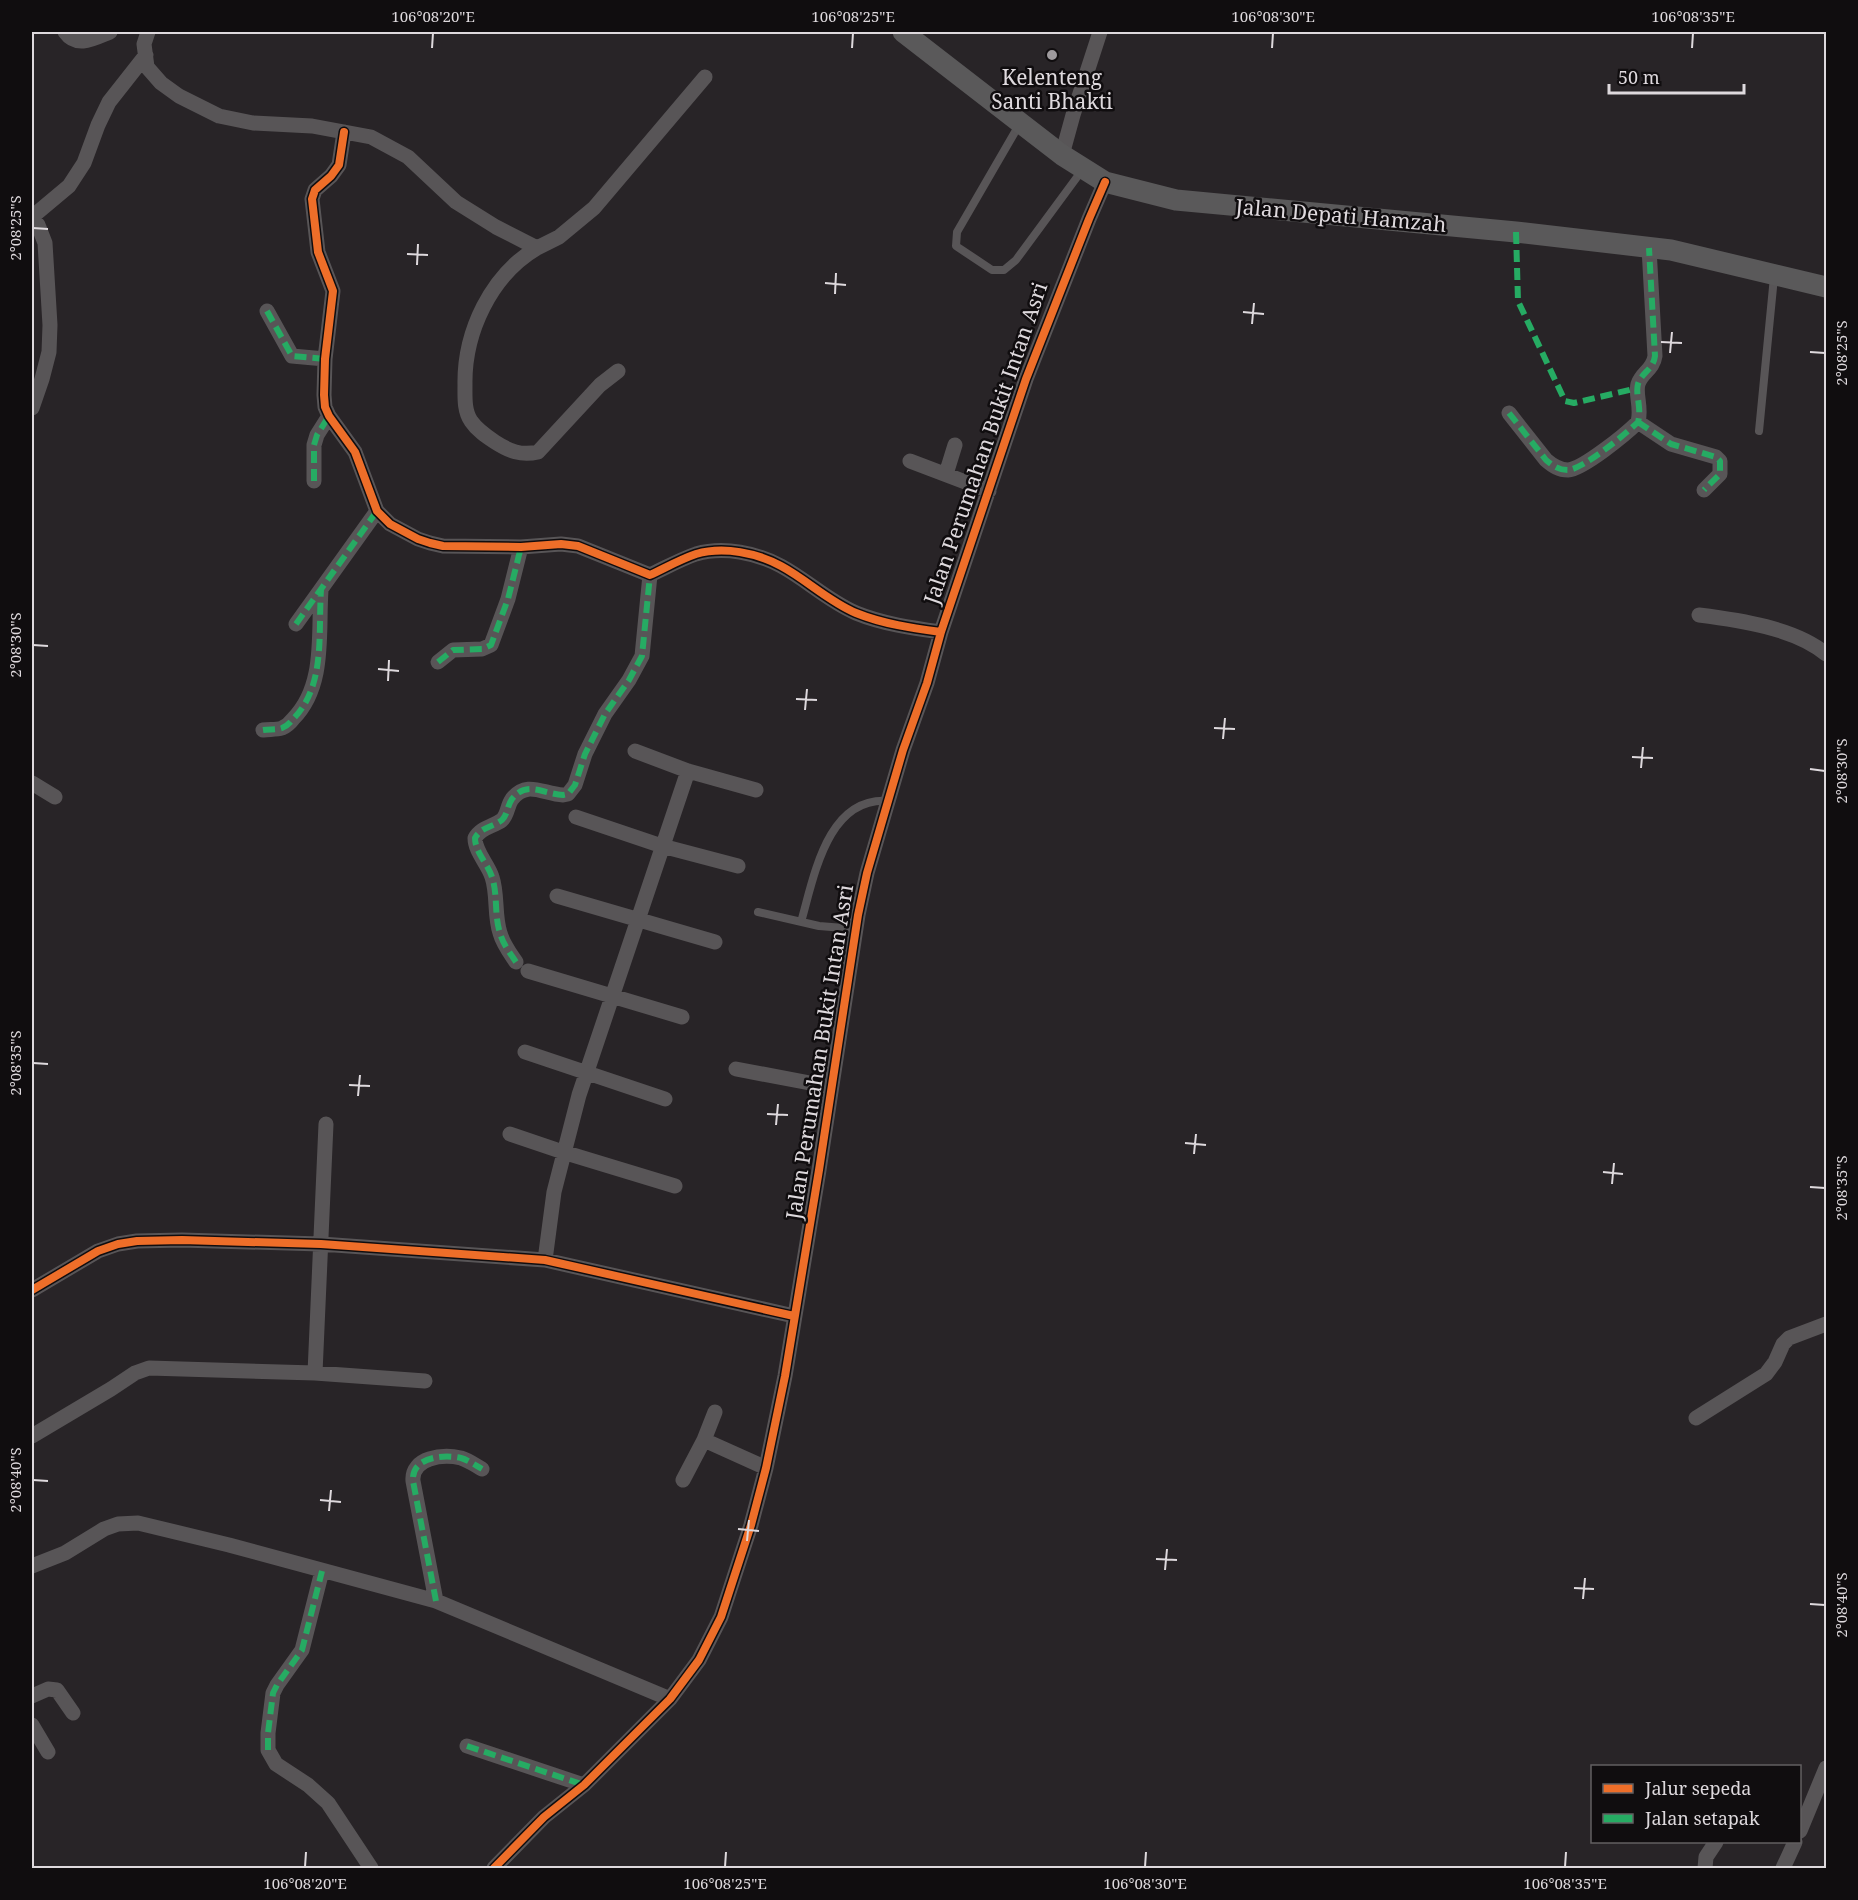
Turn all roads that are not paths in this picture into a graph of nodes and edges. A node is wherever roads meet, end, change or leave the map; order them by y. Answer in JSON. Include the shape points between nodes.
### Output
{"nodes":[{"id":1,"x":65,"y":32,"type":"edge"},
{"id":2,"x":110,"y":32,"type":"edge"},
{"id":3,"x":148,"y":32,"type":"edge"},
{"id":4,"x":903,"y":32,"type":"edge"},
{"id":5,"x":1100,"y":32,"type":"edge"},
{"id":6,"x":146,"y":55,"type":"junction"},
{"id":7,"x":705,"y":77,"type":"dead end"},
{"id":8,"x":1020,"y":123,"type":"junction"},
{"id":9,"x":344,"y":132,"type":"junction"},
{"id":10,"x":1062,"y":155,"type":"junction"},
{"id":11,"x":1084,"y":168,"type":"junction"},
{"id":12,"x":1106,"y":182,"type":"junction"},
{"id":13,"x":537,"y":248,"type":"junction"},
{"id":14,"x":1649,"y":248,"type":"junction"},
{"id":15,"x":1774,"y":275,"type":"junction"},
{"id":16,"x":1827,"y":287,"type":"edge"},
{"id":17,"x":267,"y":312,"type":"dead end"},
{"id":18,"x":325,"y":358,"type":"junction"},
{"id":19,"x":618,"y":371,"type":"dead end"},
{"id":20,"x":32,"y":408,"type":"edge"},
{"id":21,"x":1509,"y":413,"type":"dead end"},
{"id":22,"x":329,"y":416,"type":"junction"},
{"id":23,"x":1638,"y":422,"type":"junction"},
{"id":24,"x":1760,"y":431,"type":"dead end"},
{"id":25,"x":955,"y":445,"type":"dead end"},
{"id":26,"x":910,"y":461,"type":"dead end"},
{"id":27,"x":946,"y":474,"type":"junction"},
{"id":28,"x":314,"y":481,"type":"dead end"},
{"id":29,"x":1704,"y":490,"type":"dead end"},
{"id":30,"x":989,"y":491,"type":"junction"},
{"id":31,"x":377,"y":511,"type":"junction"},
{"id":32,"x":520,"y":547,"type":"junction"},
{"id":33,"x":650,"y":575,"type":"junction"},
{"id":34,"x":321,"y":590,"type":"junction"},
{"id":35,"x":1699,"y":615,"type":"dead end"},
{"id":36,"x":296,"y":624,"type":"dead end"},
{"id":37,"x":941,"y":632,"type":"junction"},
{"id":38,"x":1827,"y":654,"type":"edge"},
{"id":39,"x":438,"y":662,"type":"dead end"},
{"id":40,"x":263,"y":730,"type":"dead end"},
{"id":41,"x":635,"y":752,"type":"dead end"},
{"id":42,"x":688,"y":771,"type":"junction"},
{"id":43,"x":32,"y":783,"type":"edge"},
{"id":44,"x":756,"y":790,"type":"dead end"},
{"id":45,"x":55,"y":796,"type":"dead end"},
{"id":46,"x":889,"y":801,"type":"junction"},
{"id":47,"x":576,"y":817,"type":"dead end"},
{"id":48,"x":662,"y":846,"type":"junction"},
{"id":49,"x":738,"y":866,"type":"dead end"},
{"id":50,"x":557,"y":896,"type":"dead end"},
{"id":51,"x":758,"y":912,"type":"dead end"},
{"id":52,"x":638,"y":919,"type":"junction"},
{"id":53,"x":801,"y":922,"type":"junction"},
{"id":54,"x":856,"y":929,"type":"junction"},
{"id":55,"x":715,"y":942,"type":"dead end"},
{"id":56,"x":612,"y":997,"type":"junction"},
{"id":57,"x":682,"y":1017,"type":"dead end"},
{"id":58,"x":525,"y":1052,"type":"dead end"},
{"id":59,"x":736,"y":1069,"type":"dead end"},
{"id":60,"x":586,"y":1073,"type":"junction"},
{"id":61,"x":831,"y":1087,"type":"junction"},
{"id":62,"x":665,"y":1099,"type":"dead end"},
{"id":63,"x":326,"y":1124,"type":"dead end"},
{"id":64,"x":510,"y":1134,"type":"dead end"},
{"id":65,"x":563,"y":1152,"type":"junction"},
{"id":66,"x":675,"y":1186,"type":"dead end"},
{"id":67,"x":321,"y":1244,"type":"junction"},
{"id":68,"x":545,"y":1260,"type":"junction"},
{"id":69,"x":32,"y":1290,"type":"edge"},
{"id":70,"x":794,"y":1316,"type":"junction"},
{"id":71,"x":1827,"y":1324,"type":"edge"},
{"id":72,"x":315,"y":1373,"type":"junction"},
{"id":73,"x":425,"y":1381,"type":"dead end"},
{"id":74,"x":715,"y":1412,"type":"dead end"},
{"id":75,"x":1696,"y":1418,"type":"dead end"},
{"id":76,"x":32,"y":1436,"type":"edge"},
{"id":77,"x":704,"y":1440,"type":"junction"},
{"id":78,"x":766,"y":1468,"type":"junction"},
{"id":79,"x":482,"y":1469,"type":"dead end"},
{"id":80,"x":683,"y":1480,"type":"dead end"},
{"id":81,"x":32,"y":1566,"type":"edge"},
{"id":82,"x":322,"y":1571,"type":"junction"},
{"id":83,"x":436,"y":1601,"type":"junction"},
{"id":84,"x":32,"y":1696,"type":"edge"},
{"id":85,"x":669,"y":1699,"type":"junction"},
{"id":86,"x":73,"y":1713,"type":"dead end"},
{"id":87,"x":32,"y":1725,"type":"edge"},
{"id":88,"x":467,"y":1746,"type":"dead end"},
{"id":89,"x":48,"y":1752,"type":"dead end"},
{"id":90,"x":1827,"y":1768,"type":"edge"},
{"id":91,"x":584,"y":1785,"type":"junction"},
{"id":92,"x":1803,"y":1813,"type":"edge"},
{"id":93,"x":1715,"y":1843,"type":"edge"},
{"id":94,"x":1795,"y":1843,"type":"edge"},
{"id":95,"x":371,"y":1869,"type":"edge"},
{"id":96,"x":494,"y":1869,"type":"edge"},
{"id":97,"x":1705,"y":1869,"type":"edge"},
{"id":98,"x":1783,"y":1869,"type":"edge"}],
"edges":[{"from":1,"to":2,"type":"street","via":[[77,41],[90,41]]},
{"from":3,"to":6,"type":"street"},
{"from":4,"to":8,"type":"main road","name":"Jalan Depati Hamzah"},
{"from":5,"to":10,"type":"street"},
{"from":6,"to":9,"type":"street","via":[[147,67],[160,83],[219,116]]},
{"from":6,"to":20,"type":"street","via":[[109,102],[84,163],[69,186],[32,217],[45,243],[50,325],[49,352]]},
{"from":7,"to":13,"type":"street","via":[[594,208],[560,237]]},
{"from":8,"to":10,"type":"main road","name":"Jalan Depati Hamzah"},
{"from":8,"to":11,"type":"lane","via":[[957,232],[957,246],[992,270],[1004,270],[1016,260]]},
{"from":9,"to":13,"type":"street","via":[[371,137],[408,157],[456,202]]},
{"from":9,"to":18,"type":"street","via":[[339,165],[315,190],[312,199],[318,252],[333,291]]},
{"from":10,"to":11,"type":"main road","name":"Jalan Depati Hamzah"},
{"from":11,"to":12,"type":"main road","name":"Jalan Depati Hamzah"},
{"from":12,"to":14,"type":"main road","name":"Jalan Depati Hamzah","via":[[1176,200]]},
{"from":12,"to":30,"type":"street","name":"Jalan Perumahan Bukit Intan Asri","via":[[1026,379]]},
{"from":13,"to":19,"type":"street","via":[[505,273],[476,324],[465,372],[465,403],[470,419],[501,446],[526,455],[538,452]]},
{"from":14,"to":15,"type":"main road","name":"Jalan Depati Hamzah"},
{"from":14,"to":23,"type":"street","via":[[1655,356],[1653,366],[1639,382]]},
{"from":15,"to":16,"type":"main road","name":"Jalan Depati Hamzah"},
{"from":15,"to":24,"type":"lane"},
{"from":17,"to":18,"type":"street","via":[[292,356]]},
{"from":18,"to":22,"type":"street","via":[[324,395]]},
{"from":21,"to":23,"type":"street","via":[[1546,460],[1566,470],[1586,462]]},
{"from":22,"to":28,"type":"street","via":[[314,445]]},
{"from":22,"to":31,"type":"street","via":[[355,452]]},
{"from":23,"to":29,"type":"street","via":[[1671,444],[1720,461],[1720,474]]},
{"from":25,"to":27,"type":"street"},
{"from":26,"to":27,"type":"street"},
{"from":27,"to":30,"type":"street"},
{"from":30,"to":37,"type":"street","name":"Jalan Perumahan Bukit Intan Asri"},
{"from":31,"to":32,"type":"street","via":[[390,524],[430,543]]},
{"from":31,"to":34,"type":"street"},
{"from":32,"to":33,"type":"street","via":[[578,546]]},
{"from":32,"to":39,"type":"street","via":[[508,599],[491,645],[453,650]]},
{"from":33,"to":37,"type":"street","via":[[695,554],[715,550],[745,552],[781,566],[855,612]]},
{"from":33,"to":56,"type":"street","via":[[642,656],[605,714],[572,790],[563,795],[522,790],[511,801],[503,819],[475,838],[494,882],[500,933],[506,949],[522,966]]},
{"from":34,"to":36,"type":"street"},
{"from":34,"to":40,"type":"street","via":[[318,659],[312,692],[287,725]]},
{"from":35,"to":38,"type":"street","via":[[1764,626],[1810,643]]},
{"from":37,"to":46,"type":"street","name":"Jalan Perumahan Bukit Intan Asri"},
{"from":41,"to":42,"type":"street"},
{"from":42,"to":44,"type":"street"},
{"from":42,"to":48,"type":"street"},
{"from":43,"to":45,"type":"street"},
{"from":46,"to":53,"type":"lane","via":[[864,804],[843,817],[817,867]]},
{"from":46,"to":54,"type":"street","name":"Jalan Perumahan Bukit Intan Asri","via":[[867,873]]},
{"from":47,"to":48,"type":"street"},
{"from":48,"to":49,"type":"street"},
{"from":48,"to":52,"type":"street"},
{"from":50,"to":52,"type":"street"},
{"from":51,"to":53,"type":"lane"},
{"from":52,"to":55,"type":"street"},
{"from":52,"to":56,"type":"street"},
{"from":53,"to":54,"type":"lane"},
{"from":54,"to":61,"type":"street","name":"Jalan Perumahan Bukit Intan Asri"},
{"from":56,"to":57,"type":"street"},
{"from":56,"to":60,"type":"street"},
{"from":58,"to":60,"type":"street"},
{"from":59,"to":61,"type":"street"},
{"from":60,"to":62,"type":"street"},
{"from":60,"to":65,"type":"street"},
{"from":61,"to":70,"type":"street","name":"Jalan Perumahan Bukit Intan Asri"},
{"from":63,"to":67,"type":"street"},
{"from":64,"to":65,"type":"street"},
{"from":65,"to":66,"type":"street"},
{"from":65,"to":68,"type":"street"},
{"from":67,"to":68,"type":"street"},
{"from":67,"to":69,"type":"street","via":[[182,1240],[118,1244],[98,1251]]},
{"from":67,"to":72,"type":"street"},
{"from":68,"to":70,"type":"street"},
{"from":70,"to":78,"type":"street","name":"Jalan Perumahan Bukit Intan Asri"},
{"from":71,"to":75,"type":"street","via":[[1789,1338],[1766,1374]]},
{"from":72,"to":73,"type":"street"},
{"from":72,"to":76,"type":"street","via":[[149,1368]]},
{"from":74,"to":77,"type":"street"},
{"from":77,"to":78,"type":"street"},
{"from":77,"to":80,"type":"street"},
{"from":78,"to":85,"type":"street","name":"Jalan Perumahan Bukit Intan Asri","via":[[721,1617],[699,1660]]},
{"from":79,"to":83,"type":"street","via":[[459,1458],[443,1457],[427,1460],[413,1471]]},
{"from":81,"to":82,"type":"street","via":[[65,1553],[104,1529],[138,1523]]},
{"from":82,"to":83,"type":"street"},
{"from":82,"to":95,"type":"street","via":[[303,1650],[273,1694],[268,1750],[276,1764],[328,1803]]},
{"from":83,"to":85,"type":"street"},
{"from":84,"to":86,"type":"street","via":[[48,1689],[57,1690]]},
{"from":85,"to":91,"type":"street","name":"Jalan Perumahan Bukit Intan Asri"},
{"from":87,"to":89,"type":"street"},
{"from":88,"to":91,"type":"street"},
{"from":90,"to":92,"type":"street"},
{"from":91,"to":96,"type":"street","name":"Jalan Perumahan Bukit Intan Asri","via":[[544,1817]]},
{"from":93,"to":97,"type":"street","via":[[1706,1857]]},
{"from":94,"to":98,"type":"street"}]}
